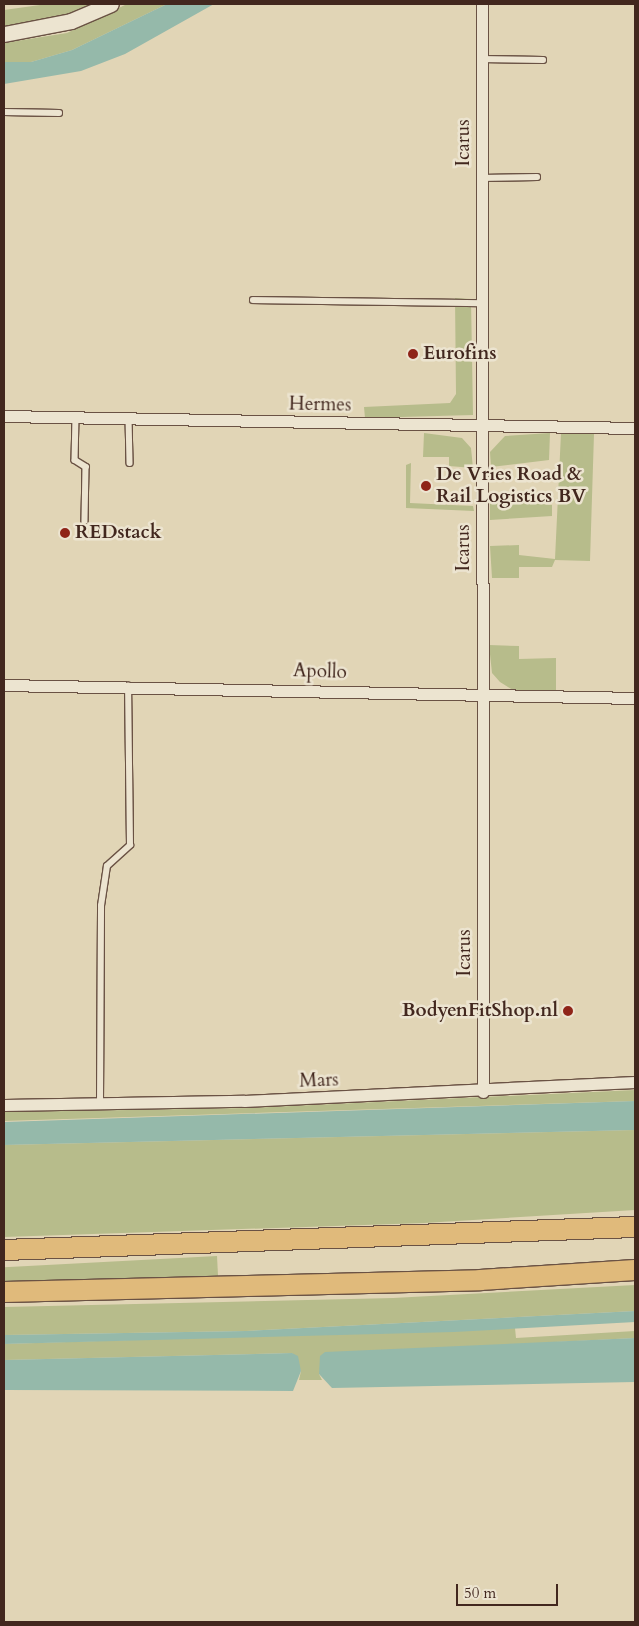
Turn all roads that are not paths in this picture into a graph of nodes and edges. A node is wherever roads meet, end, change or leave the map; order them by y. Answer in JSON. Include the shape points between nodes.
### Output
{"nodes":[{"id":1,"x":111,"y":4,"type":"edge"},
{"id":2,"x":482,"y":4,"type":"edge"},
{"id":3,"x":4,"y":34,"type":"edge"},
{"id":4,"x":481,"y":59,"type":"junction"},
{"id":5,"x":543,"y":60,"type":"dead end"},
{"id":6,"x":4,"y":112,"type":"edge"},
{"id":7,"x":59,"y":114,"type":"dead end"},
{"id":8,"x":538,"y":177,"type":"dead end"},
{"id":9,"x":481,"y":178,"type":"junction"},
{"id":10,"x":254,"y":300,"type":"dead end"},
{"id":11,"x":481,"y":303,"type":"junction"},
{"id":12,"x":4,"y":416,"type":"edge"},
{"id":13,"x":76,"y":417,"type":"junction"},
{"id":14,"x":130,"y":418,"type":"junction"},
{"id":15,"x":481,"y":425,"type":"junction"},
{"id":16,"x":635,"y":428,"type":"edge"},
{"id":17,"x":130,"y":463,"type":"dead end"},
{"id":18,"x":85,"y":520,"type":"dead end"},
{"id":19,"x":4,"y":685,"type":"edge"},
{"id":20,"x":128,"y":686,"type":"junction"},
{"id":21,"x":482,"y":694,"type":"junction"},
{"id":22,"x":635,"y":698,"type":"edge"},
{"id":23,"x":635,"y":1082,"type":"edge"},
{"id":24,"x":483,"y":1092,"type":"junction"},
{"id":25,"x":100,"y":1103,"type":"junction"},
{"id":26,"x":4,"y":1105,"type":"edge"},
{"id":27,"x":635,"y":1228,"type":"edge"},
{"id":28,"x":4,"y":1250,"type":"edge"},
{"id":29,"x":635,"y":1270,"type":"edge"},
{"id":30,"x":4,"y":1292,"type":"edge"}],
"edges":[{"from":1,"to":3,"type":"main road","via":[[71,21]]},
{"from":2,"to":4,"type":"street","name":"Icarus"},
{"from":4,"to":5,"type":"lane"},
{"from":4,"to":9,"type":"street","name":"Icarus"},
{"from":6,"to":7,"type":"lane"},
{"from":8,"to":9,"type":"lane"},
{"from":9,"to":11,"type":"street","name":"Icarus"},
{"from":10,"to":11,"type":"lane"},
{"from":11,"to":15,"type":"street","name":"Icarus"},
{"from":12,"to":13,"type":"street","name":"Hermes"},
{"from":13,"to":14,"type":"street","name":"Hermes"},
{"from":13,"to":18,"type":"lane","via":[[75,460],[86,467]]},
{"from":14,"to":15,"type":"street","name":"Hermes"},
{"from":14,"to":17,"type":"lane"},
{"from":15,"to":16,"type":"street","name":"Hermes"},
{"from":15,"to":21,"type":"street","name":"Icarus"},
{"from":19,"to":20,"type":"street","name":"Apollo"},
{"from":20,"to":21,"type":"street","name":"Apollo"},
{"from":20,"to":25,"type":"lane","via":[[130,845],[107,866],[101,906]]},
{"from":21,"to":22,"type":"street","name":"Apollo"},
{"from":21,"to":24,"type":"street","name":"Icarus"},
{"from":23,"to":24,"type":"street","name":"Mars"},
{"from":24,"to":25,"type":"street","name":"Mars"},
{"from":25,"to":26,"type":"street","name":"Mars"},
{"from":27,"to":28,"type":"highway"},
{"from":29,"to":30,"type":"highway","via":[[480,1280]]}]}
